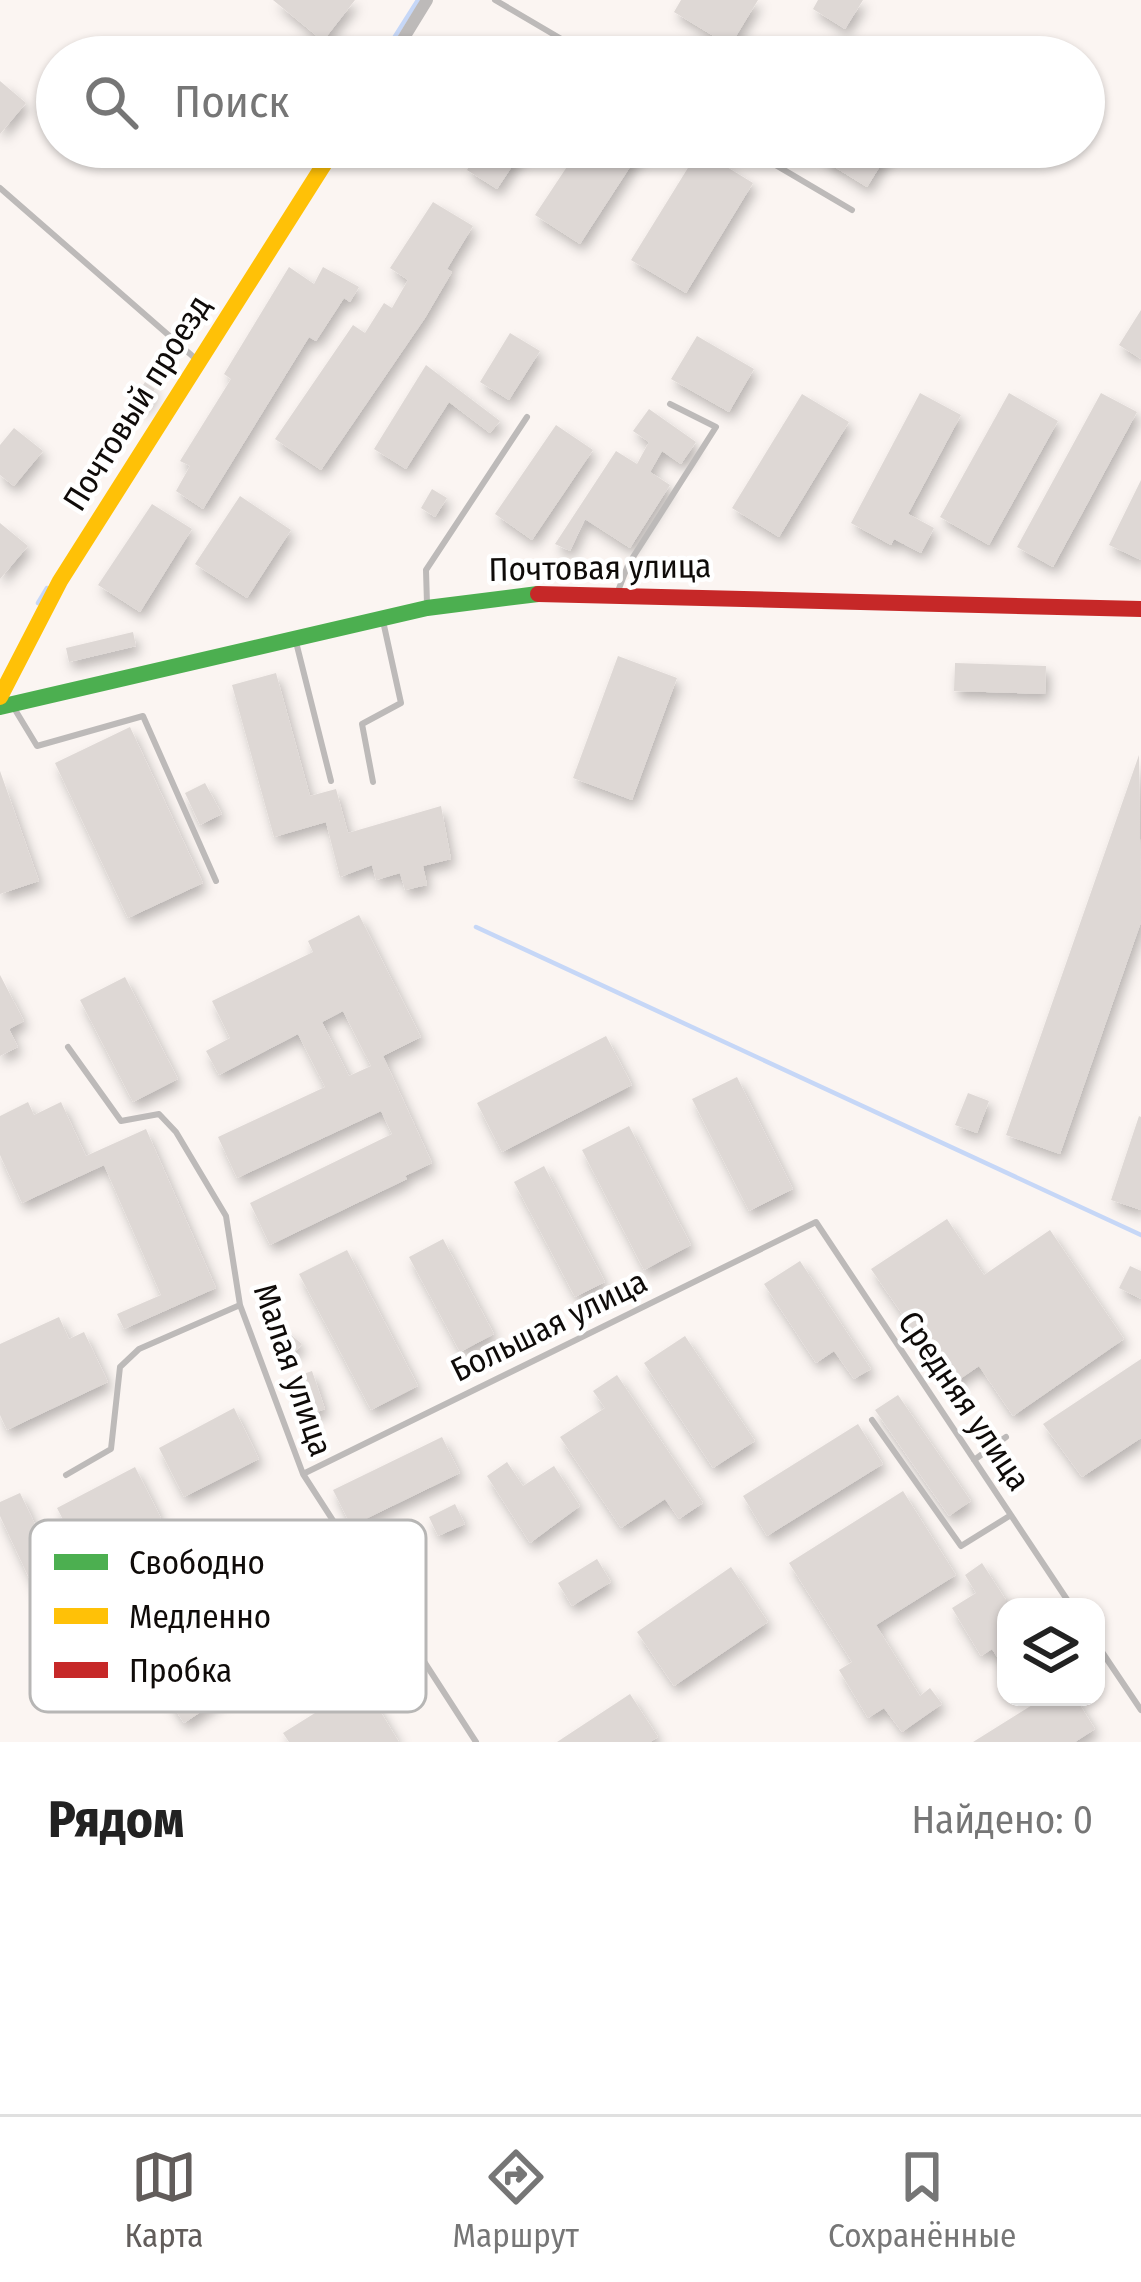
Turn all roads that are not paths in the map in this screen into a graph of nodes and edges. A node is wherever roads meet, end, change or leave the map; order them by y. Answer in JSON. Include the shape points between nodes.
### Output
{"nodes":[{"id":1,"x":428,"y":0,"type":"edge"},
{"id":2,"x":495,"y":0,"type":"edge"},
{"id":3,"x":405,"y":36,"type":"edge"},
{"id":4,"x":556,"y":36,"type":"edge"},
{"id":5,"x":322,"y":168,"type":"edge"},
{"id":6,"x":781,"y":168,"type":"edge"},
{"id":7,"x":0,"y":188,"type":"edge"},
{"id":8,"x":852,"y":210,"type":"dead end"},
{"id":9,"x":200,"y":362,"type":"junction"},
{"id":10,"x":670,"y":404,"type":"dead end"},
{"id":11,"x":527,"y":417,"type":"dead end"},
{"id":12,"x":618,"y":591,"type":"junction"},
{"id":13,"x":427,"y":608,"type":"junction"},
{"id":14,"x":1141,"y":609,"type":"edge"},
{"id":15,"x":382,"y":618,"type":"junction"},
{"id":16,"x":295,"y":638,"type":"junction"},
{"id":17,"x":4,"y":703,"type":"edge"},
{"id":18,"x":331,"y":781,"type":"dead end"},
{"id":19,"x":373,"y":782,"type":"dead end"},
{"id":20,"x":216,"y":880,"type":"dead end"},
{"id":21,"x":68,"y":1048,"type":"dead end"},
{"id":22,"x":816,"y":1222,"type":"joint"},
{"id":23,"x":241,"y":1305,"type":"junction"},
{"id":24,"x":872,"y":1420,"type":"dead end"},
{"id":25,"x":1006,"y":1437,"type":"dead end"},
{"id":26,"x":974,"y":1460,"type":"junction"},
{"id":27,"x":67,"y":1474,"type":"dead end"},
{"id":28,"x":303,"y":1474,"type":"junction"},
{"id":29,"x":1011,"y":1515,"type":"junction"},
{"id":30,"x":333,"y":1520,"type":"edge"},
{"id":31,"x":1066,"y":1598,"type":"edge"},
{"id":32,"x":1105,"y":1656,"type":"edge"},
{"id":33,"x":426,"y":1665,"type":"edge"},
{"id":34,"x":1141,"y":1710,"type":"edge"},
{"id":35,"x":476,"y":1742,"type":"edge"}],
"edges":[{"from":1,"to":3,"type":"street"},
{"from":2,"to":4,"type":"lane"},
{"from":5,"to":9,"type":"street","name":"Почтовый проезд"},
{"from":6,"to":8,"type":"lane"},
{"from":7,"to":9,"type":"lane"},
{"from":9,"to":17,"type":"street","name":"Почтовый проезд","via":[[60,581]]},
{"from":10,"to":12,"type":"lane","via":[[716,427]]},
{"from":11,"to":13,"type":"lane","via":[[426,570]]},
{"from":12,"to":13,"type":"street","name":"Почтовая улица"},
{"from":12,"to":14,"type":"street","name":"Почтовая улица"},
{"from":13,"to":15,"type":"street","name":"Почтовая улица"},
{"from":15,"to":16,"type":"street","name":"Почтовая улица"},
{"from":15,"to":19,"type":"lane","via":[[401,703],[362,724]]},
{"from":16,"to":17,"type":"street","name":"Почтовая улица"},
{"from":16,"to":18,"type":"lane"},
{"from":17,"to":20,"type":"lane","via":[[37,746],[143,716]]},
{"from":21,"to":23,"type":"lane","name":"Малая улица","via":[[121,1121],[159,1114],[176,1132],[226,1216]]},
{"from":22,"to":26,"type":"lane","name":"Средняя улица"},
{"from":22,"to":28,"type":"lane","name":"Большая улица"},
{"from":23,"to":27,"type":"lane","via":[[140,1349],[120,1367],[111,1449]]},
{"from":23,"to":28,"type":"lane","name":"Малая улица"},
{"from":24,"to":29,"type":"lane","via":[[961,1546]]},
{"from":25,"to":26,"type":"lane"},
{"from":26,"to":29,"type":"lane","name":"Средняя улица"},
{"from":28,"to":30,"type":"lane","name":"Малая улица"},
{"from":29,"to":31,"type":"lane","name":"Средняя улица"},
{"from":32,"to":34,"type":"lane"},
{"from":33,"to":35,"type":"lane","name":"Малая улица"}]}
